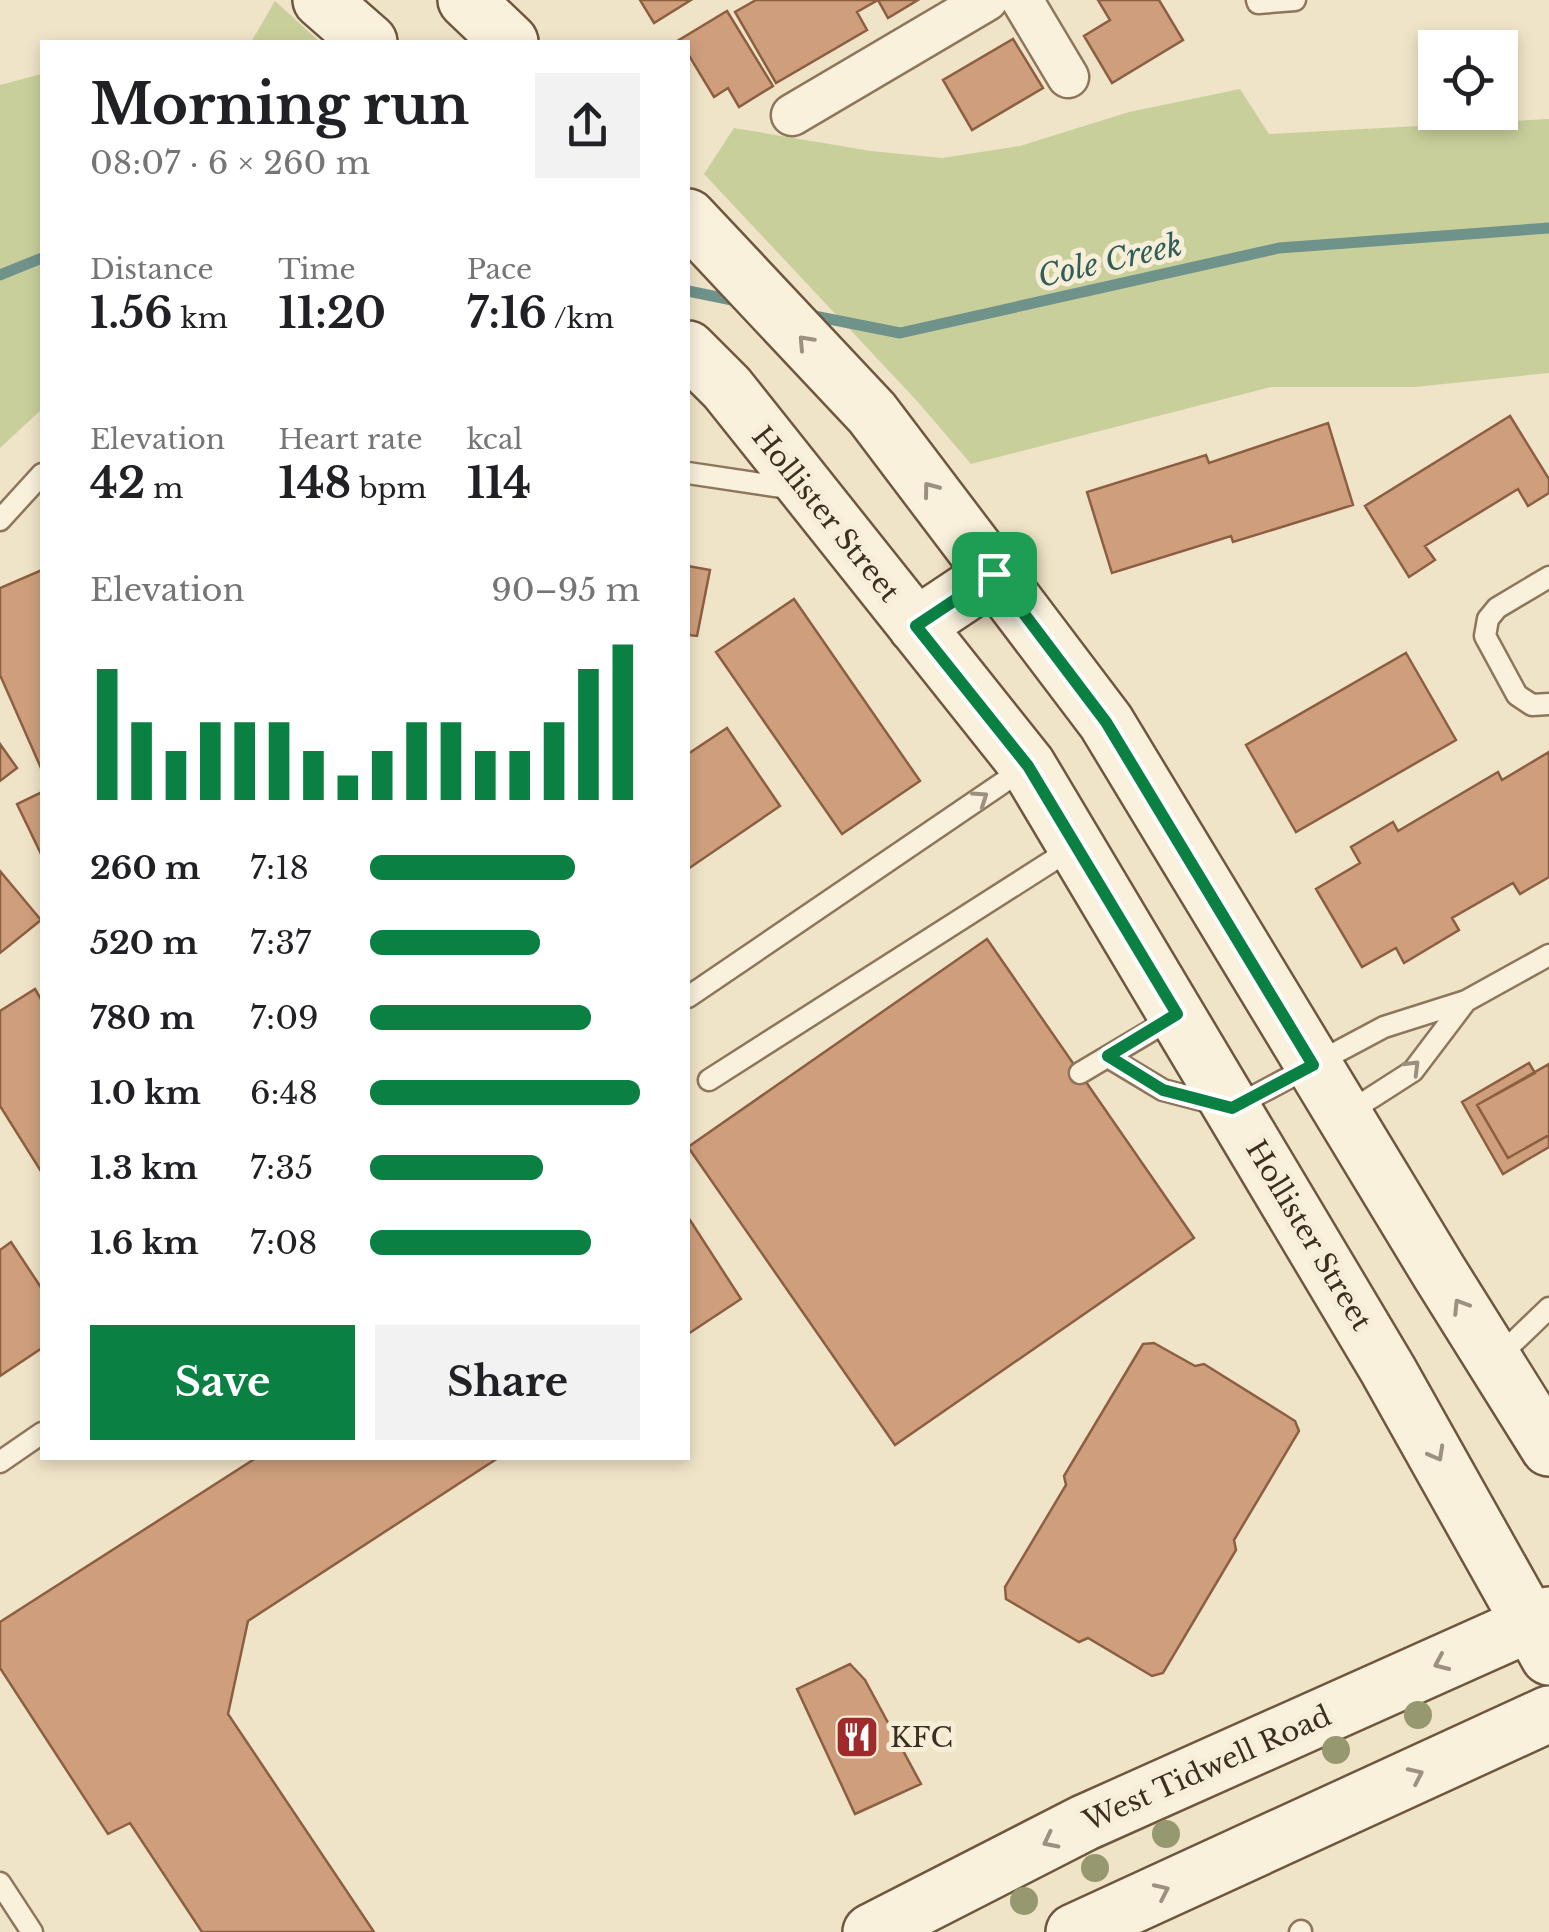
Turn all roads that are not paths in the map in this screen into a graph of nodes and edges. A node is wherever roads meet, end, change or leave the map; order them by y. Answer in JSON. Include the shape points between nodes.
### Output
{"nodes":[{"id":1,"x":321,"y":0,"type":"edge"},
{"id":2,"x":466,"y":0,"type":"edge"},
{"id":3,"x":987,"y":0,"type":"edge"},
{"id":4,"x":1022,"y":0,"type":"edge"},
{"id":5,"x":1257,"y":0,"type":"edge"},
{"id":6,"x":1294,"y":0,"type":"edge"},
{"id":7,"x":366,"y":40,"type":"edge"},
{"id":8,"x":508,"y":40,"type":"edge"},
{"id":9,"x":1068,"y":77,"type":"dead end"},
{"id":10,"x":792,"y":115,"type":"dead end"},
{"id":11,"x":690,"y":219,"type":"edge"},
{"id":12,"x":690,"y":351,"type":"edge"},
{"id":13,"x":690,"y":474,"type":"edge"},
{"id":14,"x":40,"y":476,"type":"edge"},
{"id":15,"x":807,"y":491,"type":"junction"},
{"id":16,"x":0,"y":520,"type":"edge"},
{"id":17,"x":994,"y":574,"type":"junction"},
{"id":18,"x":1549,"y":576,"type":"edge"},
{"id":19,"x":916,"y":626,"type":"junction"},
{"id":20,"x":1549,"y":704,"type":"edge"},
{"id":21,"x":1028,"y":766,"type":"junction"},
{"id":22,"x":1076,"y":846,"type":"junction"},
{"id":23,"x":1549,"y":954,"type":"edge"},
{"id":24,"x":690,"y":996,"type":"edge"},
{"id":25,"x":1466,"y":1001,"type":"junction"},
{"id":26,"x":1177,"y":1014,"type":"junction"},
{"id":27,"x":1108,"y":1056,"type":"junction"},
{"id":28,"x":1313,"y":1065,"type":"junction"},
{"id":29,"x":1080,"y":1073,"type":"dead end"},
{"id":30,"x":709,"y":1080,"type":"dead end"},
{"id":31,"x":1232,"y":1108,"type":"junction"},
{"id":32,"x":1344,"y":1115,"type":"junction"},
{"id":33,"x":1549,"y":1308,"type":"edge"},
{"id":34,"x":1494,"y":1361,"type":"junction"},
{"id":35,"x":40,"y":1434,"type":"edge"},
{"id":36,"x":1549,"y":1448,"type":"edge"},
{"id":37,"x":0,"y":1462,"type":"edge"},
{"id":38,"x":1543,"y":1632,"type":"edge"},
{"id":39,"x":1549,"y":1714,"type":"edge"},
{"id":40,"x":0,"y":1883,"type":"edge"},
{"id":41,"x":32,"y":1932,"type":"edge"},
{"id":42,"x":871,"y":1932,"type":"edge"},
{"id":43,"x":1074,"y":1932,"type":"edge"}],
"edges":[{"from":1,"to":7,"type":"main road"},
{"from":2,"to":8,"type":"main road"},
{"from":3,"to":10,"type":"street"},
{"from":4,"to":9,"type":"street"},
{"from":5,"to":6,"type":"lane"},
{"from":17,"to":11,"type":"main road","one_way":true,"via":[[872,413]]},
{"from":12,"to":15,"type":"main road","name":"Hollister Street"},
{"from":13,"to":15,"type":"lane"},
{"from":14,"to":16,"type":"lane"},
{"from":15,"to":19,"type":"main road","name":"Hollister Street"},
{"from":17,"to":19,"type":"main road"},
{"from":17,"to":28,"type":"main road","via":[[1106,722]]},
{"from":18,"to":20,"type":"lane","via":[[1498,608],[1485,636],[1517,695],[1532,705]]},
{"from":19,"to":21,"type":"main road","name":"Hollister Street"},
{"from":21,"to":22,"type":"main road","name":"Hollister Street"},
{"from":24,"to":21,"type":"lane","one_way":true},
{"from":22,"to":26,"type":"main road","name":"Hollister Street"},
{"from":22,"to":30,"type":"lane"},
{"from":23,"to":25,"type":"lane"},
{"from":25,"to":28,"type":"lane","via":[[1384,1026]]},
{"from":32,"to":25,"type":"lane","one_way":true,"via":[[1413,1071]]},
{"from":26,"to":27,"type":"lane"},
{"from":26,"to":31,"type":"main road","name":"Hollister Street"},
{"from":27,"to":29,"type":"lane"},
{"from":27,"to":31,"type":"lane","via":[[1163,1090]]},
{"from":28,"to":31,"type":"lane"},
{"from":28,"to":32,"type":"main road"},
{"from":31,"to":38,"type":"main road","name":"Hollister Street","one_way":true},
{"from":34,"to":32,"type":"main road","one_way":true},
{"from":33,"to":34,"type":"lane"},
{"from":34,"to":36,"type":"main road"},
{"from":35,"to":37,"type":"lane"},
{"from":38,"to":42,"type":"main road","name":"West Tidwell Road","one_way":true,"via":[[1101,1816]]},
{"from":43,"to":39,"type":"main road","one_way":true},
{"from":40,"to":41,"type":"lane"}]}
